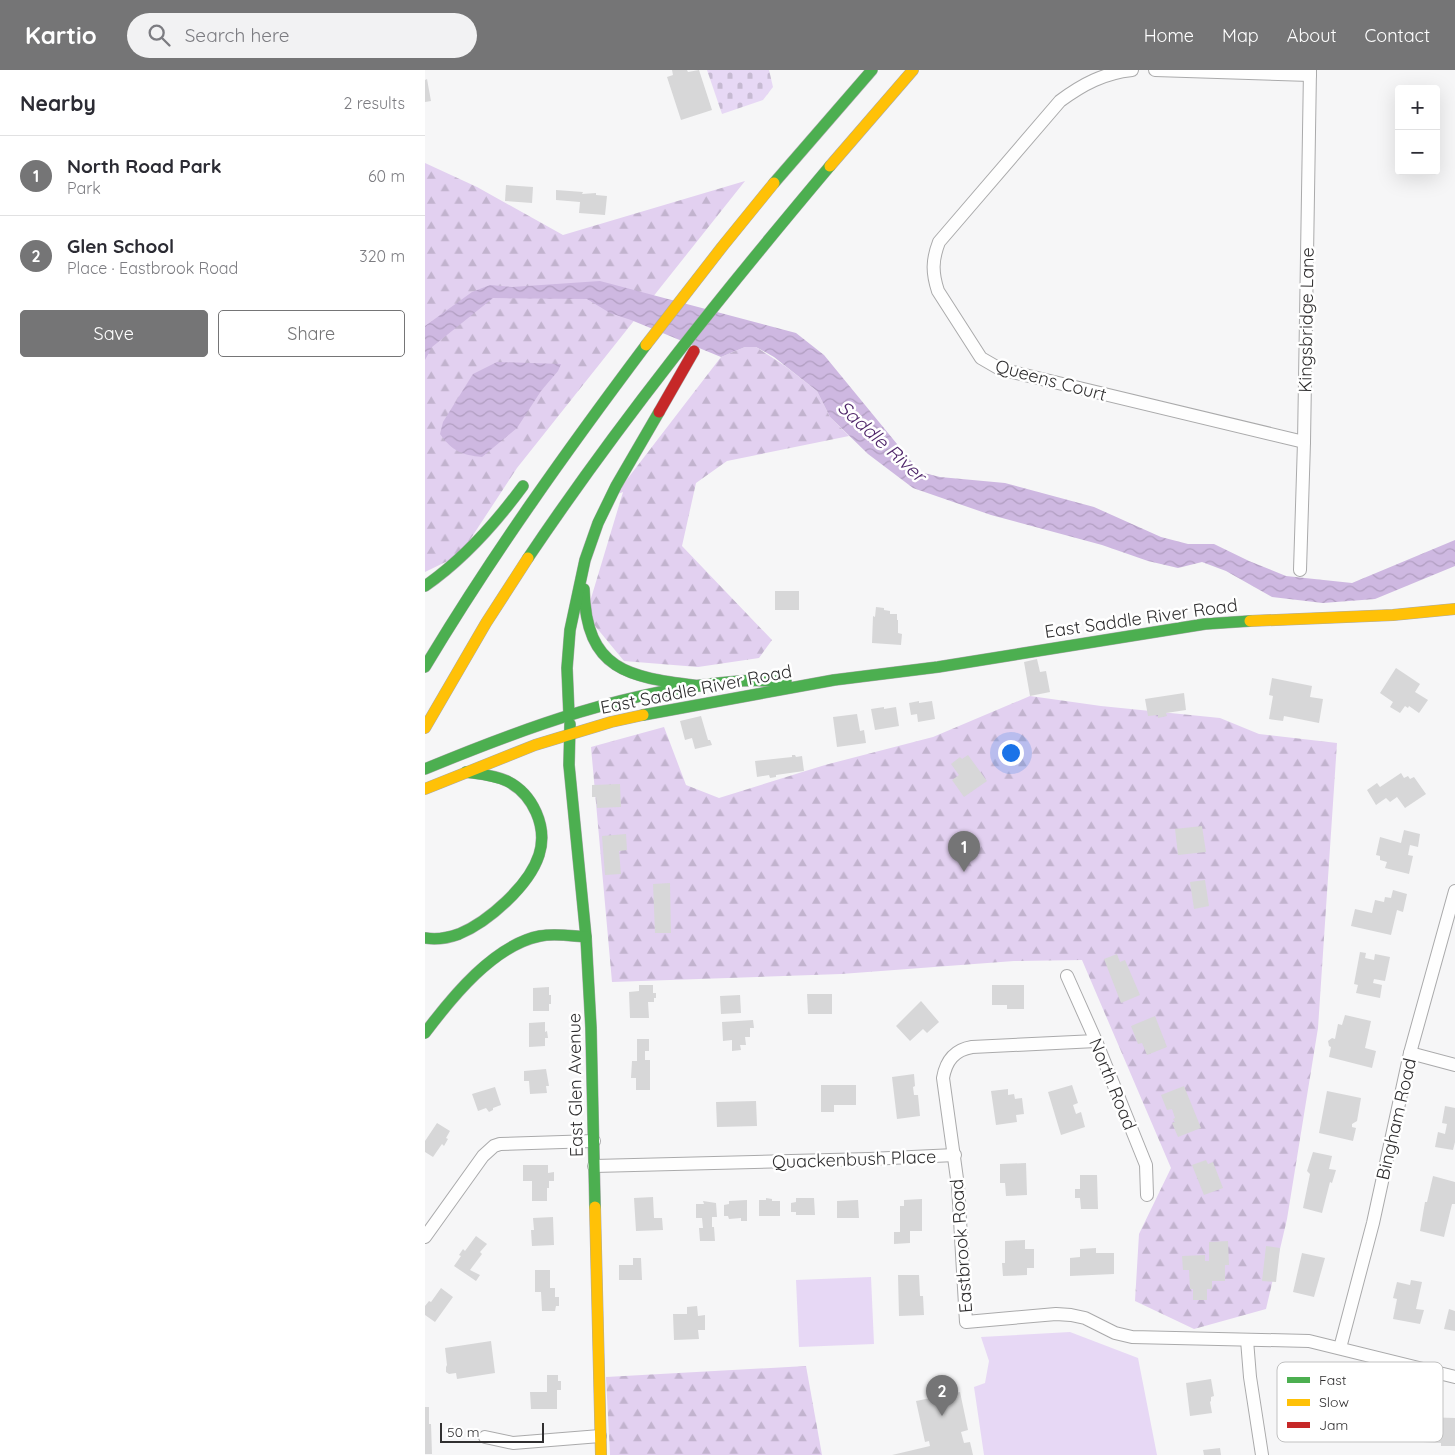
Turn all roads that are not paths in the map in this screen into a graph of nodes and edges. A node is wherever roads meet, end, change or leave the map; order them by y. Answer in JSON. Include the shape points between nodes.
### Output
{"nodes":[{"id":1,"x":872,"y":70,"type":"edge"},
{"id":2,"x":913,"y":70,"type":"edge"},
{"id":3,"x":925,"y":70,"type":"edge"},
{"id":4,"x":1132,"y":70,"type":"edge"},
{"id":5,"x":1155,"y":70,"type":"edge"},
{"id":6,"x":1310,"y":72,"type":"edge"},
{"id":7,"x":885,"y":101,"type":"junction"},
{"id":8,"x":732,"y":284,"type":"junction"},
{"id":9,"x":634,"y":359,"type":"junction"},
{"id":10,"x":580,"y":414,"type":"dead end"},
{"id":11,"x":1304,"y":442,"type":"junction"},
{"id":12,"x":532,"y":474,"type":"dead end"},
{"id":13,"x":585,"y":560,"type":"junction"},
{"id":14,"x":1299,"y":570,"type":"dead end"},
{"id":15,"x":425,"y":586,"type":"edge"},
{"id":16,"x":1455,"y":609,"type":"edge"},
{"id":17,"x":425,"y":668,"type":"edge"},
{"id":18,"x":834,"y":680,"type":"junction"},
{"id":19,"x":700,"y":686,"type":"junction"},
{"id":20,"x":438,"y":704,"type":"junction"},
{"id":21,"x":569,"y":714,"type":"junction"},
{"id":22,"x":425,"y":728,"type":"edge"},
{"id":23,"x":570,"y":735,"type":"junction"},
{"id":24,"x":425,"y":742,"type":"edge"},
{"id":25,"x":425,"y":768,"type":"edge"},
{"id":26,"x":466,"y":772,"type":"junction"},
{"id":27,"x":425,"y":789,"type":"edge"},
{"id":28,"x":1455,"y":891,"type":"edge"},
{"id":29,"x":586,"y":937,"type":"junction"},
{"id":30,"x":425,"y":938,"type":"edge"},
{"id":31,"x":1067,"y":976,"type":"dead end"},
{"id":32,"x":425,"y":1033,"type":"edge"},
{"id":33,"x":1096,"y":1041,"type":"junction"},
{"id":34,"x":1411,"y":1053,"type":"junction"},
{"id":35,"x":1455,"y":1065,"type":"edge"},
{"id":36,"x":594,"y":1141,"type":"junction"},
{"id":37,"x":955,"y":1155,"type":"junction"},
{"id":38,"x":594,"y":1166,"type":"junction"},
{"id":39,"x":1147,"y":1195,"type":"dead end"},
{"id":40,"x":425,"y":1237,"type":"edge"},
{"id":41,"x":1247,"y":1340,"type":"junction"},
{"id":42,"x":1340,"y":1348,"type":"junction"},
{"id":43,"x":1396,"y":1362,"type":"edge"},
{"id":44,"x":601,"y":1436,"type":"junction"},
{"id":45,"x":485,"y":1437,"type":"dead end"},
{"id":46,"x":601,"y":1455,"type":"edge"},
{"id":47,"x":1262,"y":1455,"type":"edge"}],
"edges":[{"from":1,"to":9,"type":"main road"},
{"from":2,"to":7,"type":"main road"},
{"from":3,"to":7,"type":"main road"},
{"from":4,"to":11,"type":"street","name":"Queens Court","via":[[1097,78],[1060,101],[939,242],[933,267],[938,291],[981,358],[1000,369]]},
{"from":5,"to":6,"type":"street"},
{"from":6,"to":11,"type":"street","name":"Kingsbridge Lane"},
{"from":7,"to":8,"type":"main road"},
{"from":8,"to":13,"type":"main road","via":[[616,486]]},
{"from":8,"to":20,"type":"main road","via":[[579,484]]},
{"from":9,"to":10,"type":"main road"},
{"from":9,"to":17,"type":"main road","via":[[511,532]]},
{"from":11,"to":14,"type":"street","name":"Kingsbridge Lane"},
{"from":12,"to":15,"type":"main road","via":[[471,550]]},
{"from":13,"to":19,"type":"main road","via":[[584,594],[588,619],[594,639],[608,660],[649,678]]},
{"from":13,"to":21,"type":"main road","name":"East Glen Avenue","via":[[570,630],[567,668]]},
{"from":16,"to":18,"type":"main road","name":"East Saddle River Road","via":[[1397,616],[1205,624]]},
{"from":18,"to":19,"type":"main road","name":"East Saddle River Road","via":[[741,681]]},
{"from":18,"to":23,"type":"main road","name":"East Saddle River Road","via":[[668,709]]},
{"from":19,"to":21,"type":"main road","name":"East Saddle River Road"},
{"from":20,"to":22,"type":"main road"},
{"from":20,"to":24,"type":"main road"},
{"from":21,"to":23,"type":"main road","name":"East Glen Avenue"},
{"from":21,"to":25,"type":"main road","name":"East Saddle River Road","via":[[519,730]]},
{"from":23,"to":26,"type":"main road","name":"East Saddle River Road"},
{"from":23,"to":29,"type":"main road","name":"East Glen Avenue","via":[[569,765]]},
{"from":26,"to":27,"type":"main road","name":"East Saddle River Road"},
{"from":26,"to":30,"type":"main road","via":[[502,779],[529,800],[541,827],[539,856],[523,882],[481,921],[450,937]]},
{"from":28,"to":34,"type":"street","name":"Bingham Road"},
{"from":29,"to":32,"type":"main road","via":[[539,936],[511,948],[472,978]]},
{"from":29,"to":36,"type":"main road","name":"East Glen Avenue"},
{"from":31,"to":33,"type":"street","name":"North Road"},
{"from":33,"to":37,"type":"street","name":"Quackenbush Place","via":[[972,1047],[957,1052],[945,1068],[943,1078]]},
{"from":33,"to":39,"type":"street","name":"North Road","via":[[1146,1165]]},
{"from":34,"to":35,"type":"street"},
{"from":34,"to":42,"type":"street","name":"Bingham Road","via":[[1373,1223]]},
{"from":36,"to":38,"type":"main road","name":"East Glen Avenue"},
{"from":36,"to":40,"type":"street","via":[[494,1146],[483,1156]]},
{"from":37,"to":38,"type":"street","name":"Quackenbush Place"},
{"from":37,"to":41,"type":"street","name":"Eastbrook Road","via":[[966,1322],[1071,1314],[1115,1333],[1133,1337]]},
{"from":38,"to":44,"type":"main road","name":"East Glen Avenue"},
{"from":41,"to":42,"type":"street","name":"Eastbrook Road","via":[[1309,1341]]},
{"from":41,"to":47,"type":"street"},
{"from":42,"to":43,"type":"street","name":"Eastbrook Road"},
{"from":44,"to":45,"type":"street","via":[[513,1443]]},
{"from":44,"to":46,"type":"main road","name":"East Glen Avenue"}]}
